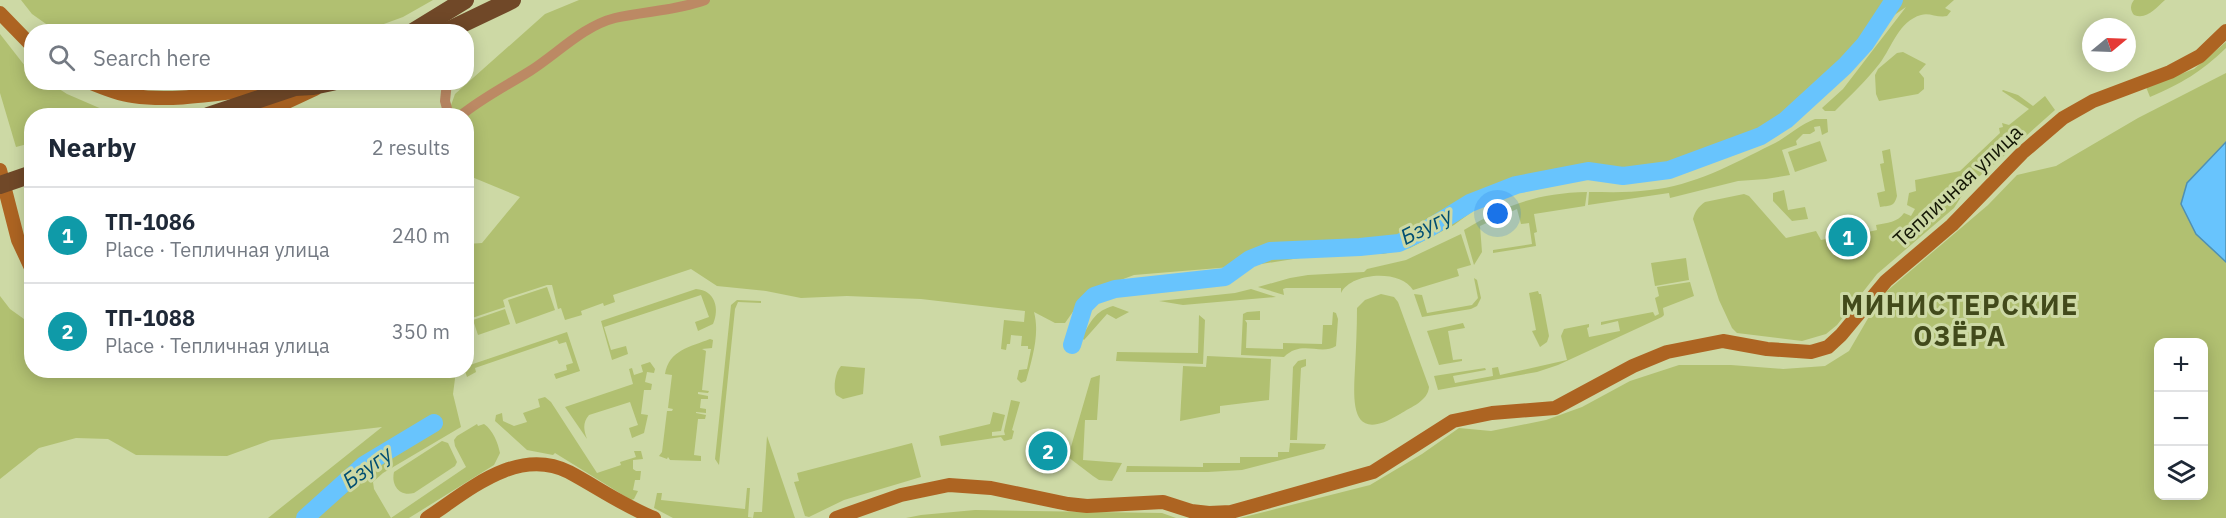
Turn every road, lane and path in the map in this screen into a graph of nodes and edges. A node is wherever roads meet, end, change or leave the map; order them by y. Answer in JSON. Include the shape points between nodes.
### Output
{"nodes":[{"id":1,"x":465,"y":0,"type":"edge"},
{"id":2,"x":512,"y":0,"type":"edge"},
{"id":3,"x":705,"y":0,"type":"edge"},
{"id":4,"x":0,"y":13,"type":"edge"},
{"id":5,"x":426,"y":24,"type":"edge"},
{"id":6,"x":468,"y":24,"type":"edge"},
{"id":7,"x":2226,"y":31,"type":"edge"},
{"id":8,"x":24,"y":38,"type":"edge"},
{"id":9,"x":107,"y":90,"type":"edge"},
{"id":10,"x":246,"y":90,"type":"edge"},
{"id":11,"x":283,"y":90,"type":"edge"},
{"id":12,"x":314,"y":90,"type":"edge"},
{"id":13,"x":446,"y":90,"type":"edge"},
{"id":14,"x":231,"y":108,"type":"edge"},
{"id":15,"x":275,"y":108,"type":"edge"},
{"id":16,"x":447,"y":108,"type":"edge"},
{"id":17,"x":470,"y":108,"type":"edge"},
{"id":18,"x":0,"y":170,"type":"edge"},
{"id":19,"x":24,"y":177,"type":"edge"},
{"id":20,"x":0,"y":185,"type":"edge"},
{"id":21,"x":24,"y":253,"type":"edge"},
{"id":22,"x":427,"y":518,"type":"edge"},
{"id":23,"x":654,"y":518,"type":"edge"},
{"id":24,"x":836,"y":518,"type":"edge"}],
"edges":[{"from":1,"to":5,"type":"highway"},
{"from":2,"to":6,"type":"highway"},
{"from":3,"to":17,"type":"street","via":[[598,24]]},
{"from":4,"to":8,"type":"street"},
{"from":7,"to":24,"type":"street","name":"Тепличная улица","via":[[2200,56],[2170,72],[2093,101],[2063,118],[2022,153],[1952,225],[1886,281],[1828,347],[1811,352],[1723,341],[1667,352],[1555,408],[1492,413],[1453,421],[1373,472],[1231,512],[1191,511],[1163,501],[1068,504],[992,488],[949,485],[901,495]]},
{"from":9,"to":10,"type":"street","via":[[162,98]]},
{"from":11,"to":14,"type":"highway"},
{"from":12,"to":15,"type":"street"},
{"from":13,"to":16,"type":"street"},
{"from":18,"to":21,"type":"street"},
{"from":19,"to":20,"type":"highway","bridge":true},
{"from":22,"to":23,"type":"street","via":[[501,472],[526,464],[552,465]]}]}
